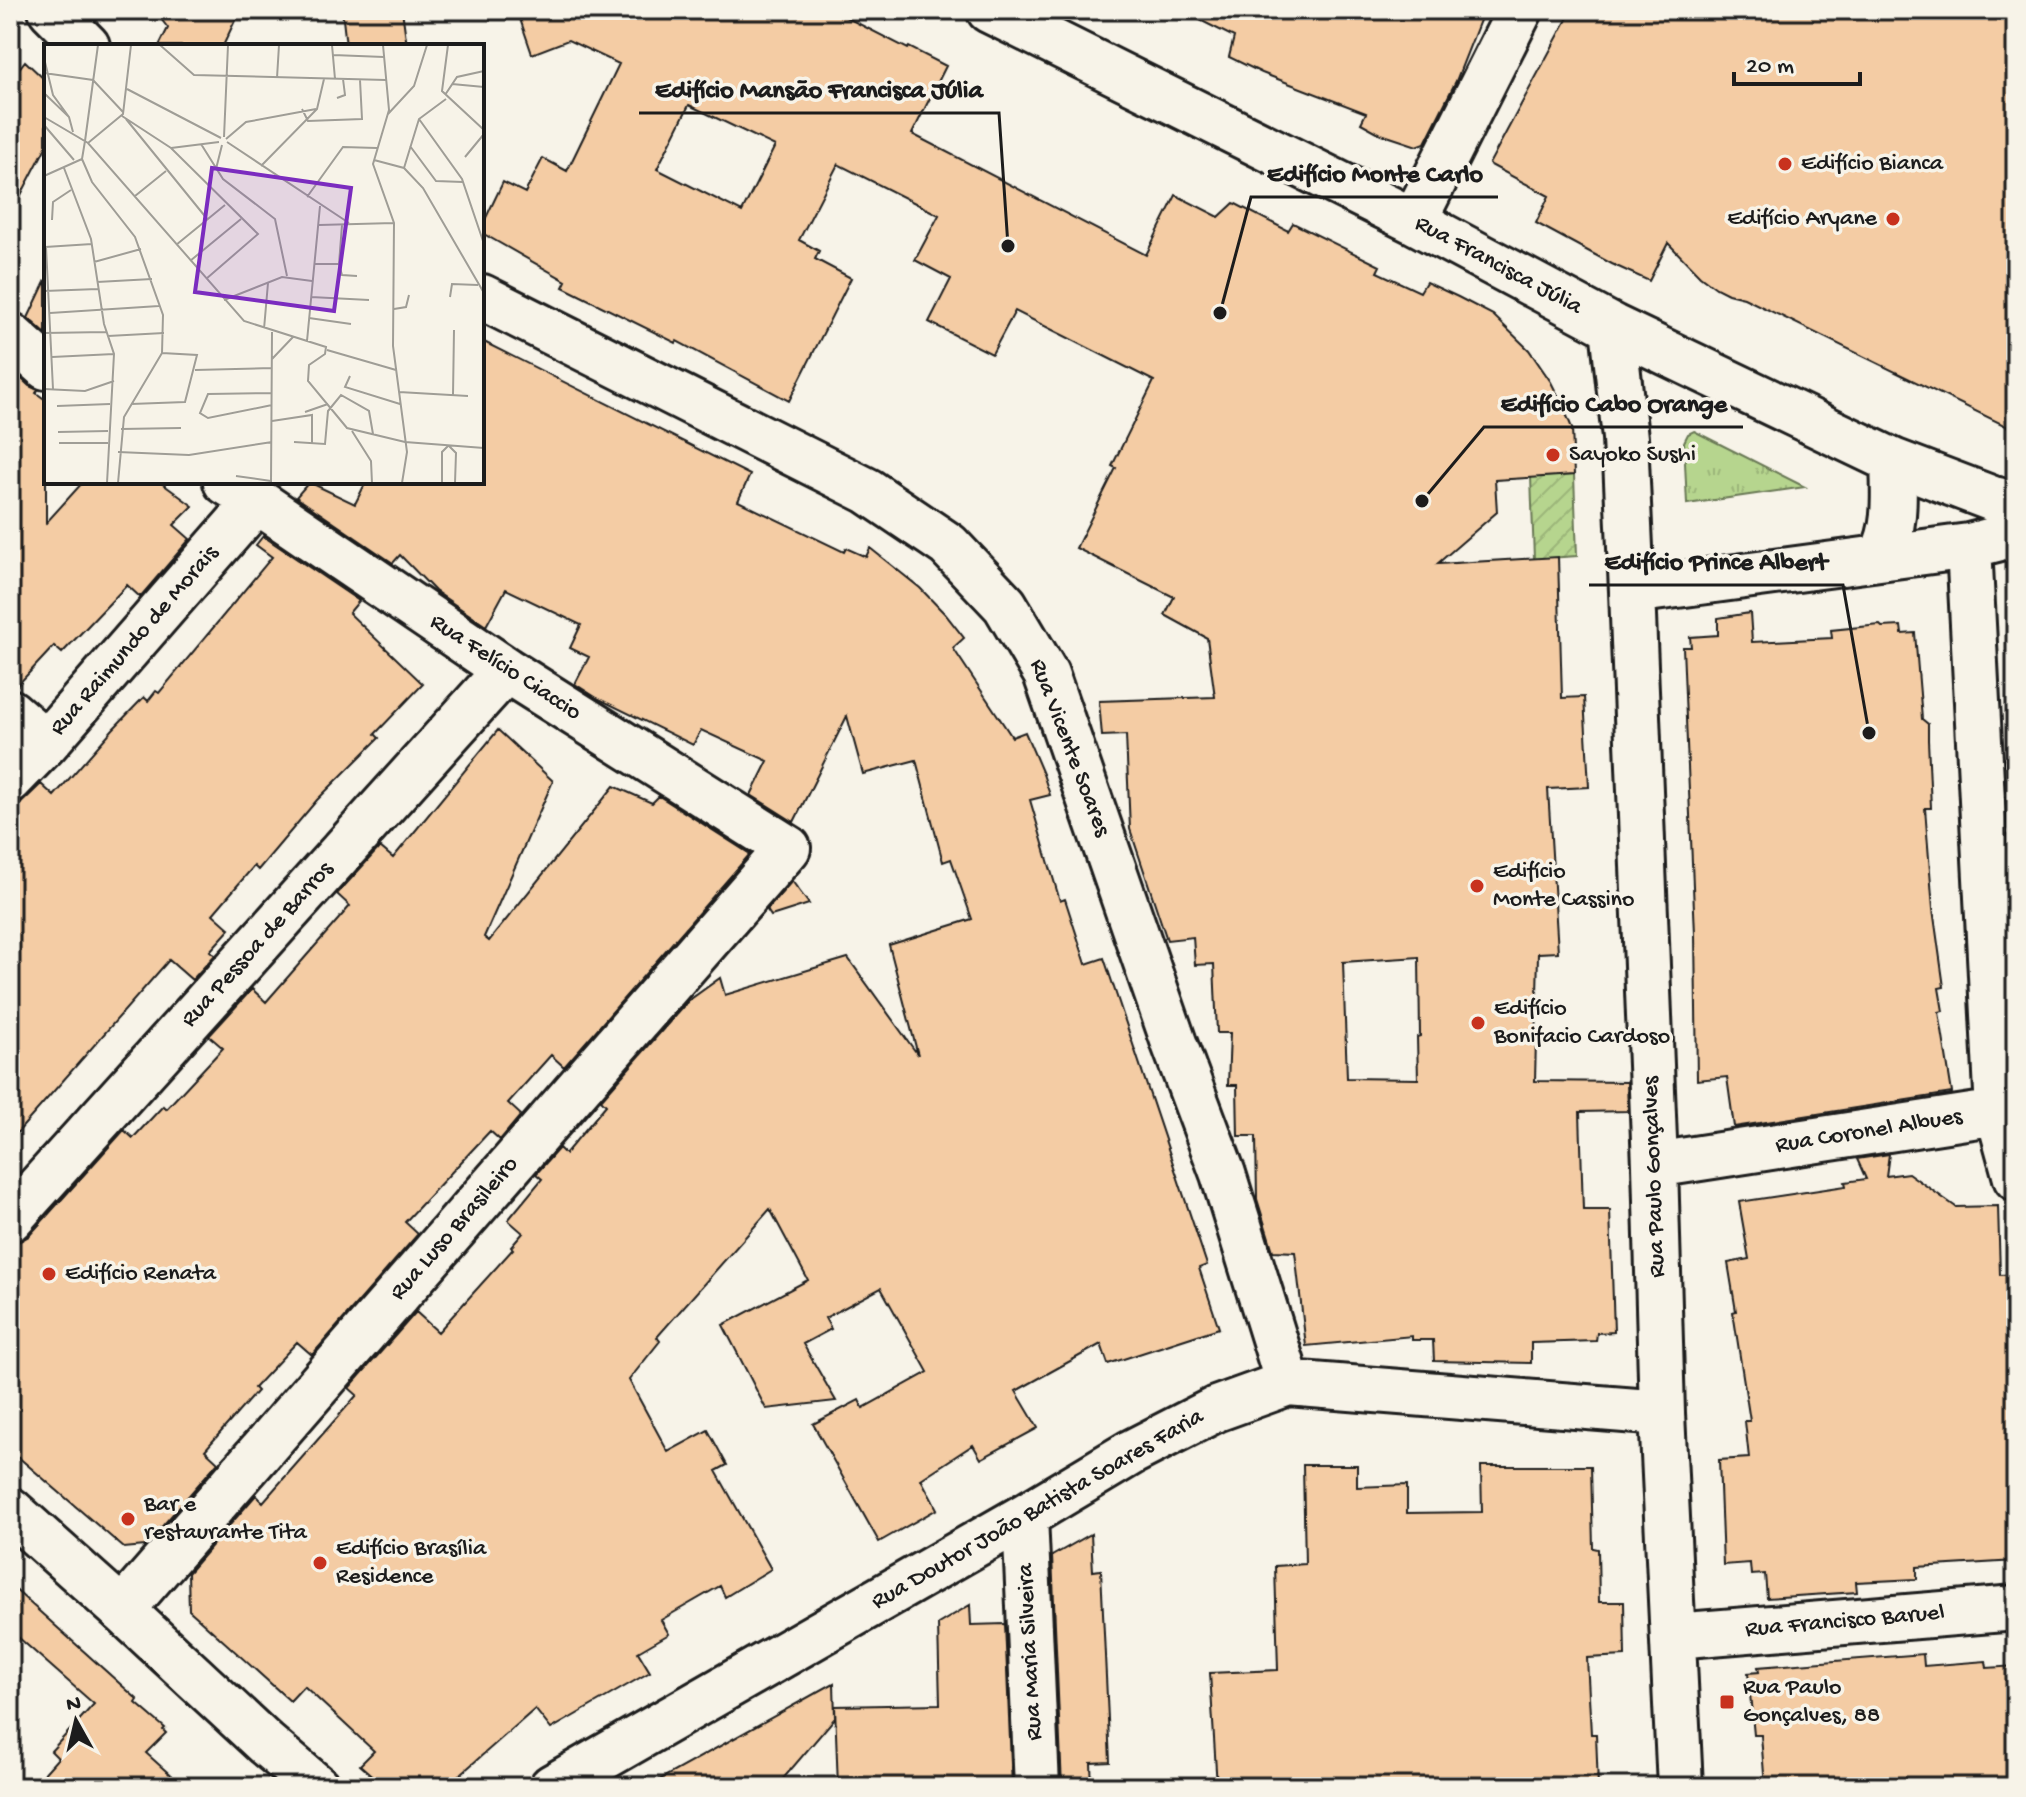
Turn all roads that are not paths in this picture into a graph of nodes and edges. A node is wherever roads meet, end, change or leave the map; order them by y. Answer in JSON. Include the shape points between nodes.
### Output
{"nodes":[{"id":1,"x":989,"y":10,"type":"edge"},
{"id":2,"x":1520,"y":10,"type":"edge"},
{"id":3,"x":54,"y":12,"type":"edge"},
{"id":4,"x":85,"y":44,"type":"edge"},
{"id":5,"x":1414,"y":221,"type":"junction"},
{"id":6,"x":484,"y":298,"type":"edge"},
{"id":7,"x":1613,"y":327,"type":"junction"},
{"id":8,"x":10,"y":335,"type":"edge"},
{"id":9,"x":44,"y":365,"type":"edge"},
{"id":10,"x":1893,"y":461,"type":"junction"},
{"id":11,"x":242,"y":492,"type":"edge"},
{"id":12,"x":2016,"y":504,"type":"edge"},
{"id":13,"x":2016,"y":534,"type":"edge"},
{"id":14,"x":1969,"y":546,"type":"junction"},
{"id":15,"x":1881,"y":557,"type":"junction"},
{"id":16,"x":1632,"y":591,"type":"junction"},
{"id":17,"x":506,"y":670,"type":"junction"},
{"id":18,"x":10,"y":712,"type":"edge"},
{"id":19,"x":46,"y":743,"type":"junction"},
{"id":20,"x":10,"y":780,"type":"edge"},
{"id":21,"x":788,"y":848,"type":"joint"},
{"id":22,"x":1998,"y":1112,"type":"junction"},
{"id":23,"x":1655,"y":1165,"type":"junction"},
{"id":24,"x":2016,"y":1178,"type":"edge"},
{"id":25,"x":10,"y":1219,"type":"edge"},
{"id":26,"x":1288,"y":1383,"type":"junction"},
{"id":27,"x":1662,"y":1413,"type":"junction"},
{"id":28,"x":10,"y":1510,"type":"edge"},
{"id":29,"x":1025,"y":1516,"type":"junction"},
{"id":30,"x":2016,"y":1608,"type":"edge"},
{"id":31,"x":122,"y":1610,"type":"junction"},
{"id":32,"x":1674,"y":1636,"type":"junction"},
{"id":33,"x":317,"y":1787,"type":"edge"},
{"id":34,"x":552,"y":1787,"type":"edge"},
{"id":35,"x":1037,"y":1787,"type":"edge"},
{"id":36,"x":1680,"y":1787,"type":"edge"}],
"edges":[{"from":1,"to":5,"type":"street","name":"Rua Francisca Júlia"},
{"from":2,"to":5,"type":"street"},
{"from":3,"to":4,"type":"street"},
{"from":5,"to":7,"type":"street","name":"Rua Francisca Júlia"},
{"from":6,"to":26,"type":"street","name":"Rua Vicente Soares","via":[[868,491],[948,545],[1005,605],[1046,674],[1223,1174]]},
{"from":7,"to":10,"type":"street","name":"Rua Francisca Júlia"},
{"from":7,"to":16,"type":"street","name":"Rua Paulo Gonçalves","via":[[1625,438]]},
{"from":8,"to":9,"type":"street"},
{"from":10,"to":12,"type":"street","name":"Rua Francisca Júlia"},
{"from":10,"to":15,"type":"street","via":[[1891,533]]},
{"from":11,"to":17,"type":"street","name":"Rua Felício Ciaccio"},
{"from":11,"to":19,"type":"street","name":"Rua Raimundo de Morais"},
{"from":13,"to":14,"type":"street"},
{"from":14,"to":15,"type":"street"},
{"from":14,"to":22,"type":"street"},
{"from":15,"to":16,"type":"street"},
{"from":16,"to":23,"type":"street","name":"Rua Paulo Gonçalves"},
{"from":17,"to":21,"type":"street","name":"Rua Felício Ciaccio"},
{"from":17,"to":25,"type":"street","name":"Rua Pessoa de Barros"},
{"from":18,"to":19,"type":"street"},
{"from":19,"to":20,"type":"street","name":"Rua Raimundo de Morais"},
{"from":21,"to":31,"type":"street","name":"Rua Luso Brasileiro"},
{"from":22,"to":23,"type":"street","name":"Rua Coronel Albues"},
{"from":22,"to":24,"type":"street"},
{"from":23,"to":27,"type":"street","name":"Rua Paulo Gonçalves"},
{"from":26,"to":27,"type":"street","name":"Rua Doutor João Batista Soares Faria"},
{"from":26,"to":29,"type":"street","name":"Rua Doutor João Batista Soares Faria","via":[[1202,1416]]},
{"from":27,"to":32,"type":"street","name":"Rua Paulo Gonçalves"},
{"from":28,"to":31,"type":"street"},
{"from":29,"to":34,"type":"street","name":"Rua Doutor João Batista Soares Faria"},
{"from":29,"to":35,"type":"street","name":"Rua Maria Silveira"},
{"from":30,"to":32,"type":"street","name":"Rua Francisco Baruel"},
{"from":31,"to":33,"type":"street"},
{"from":32,"to":36,"type":"street","name":"Rua Paulo Gonçalves"}]}
